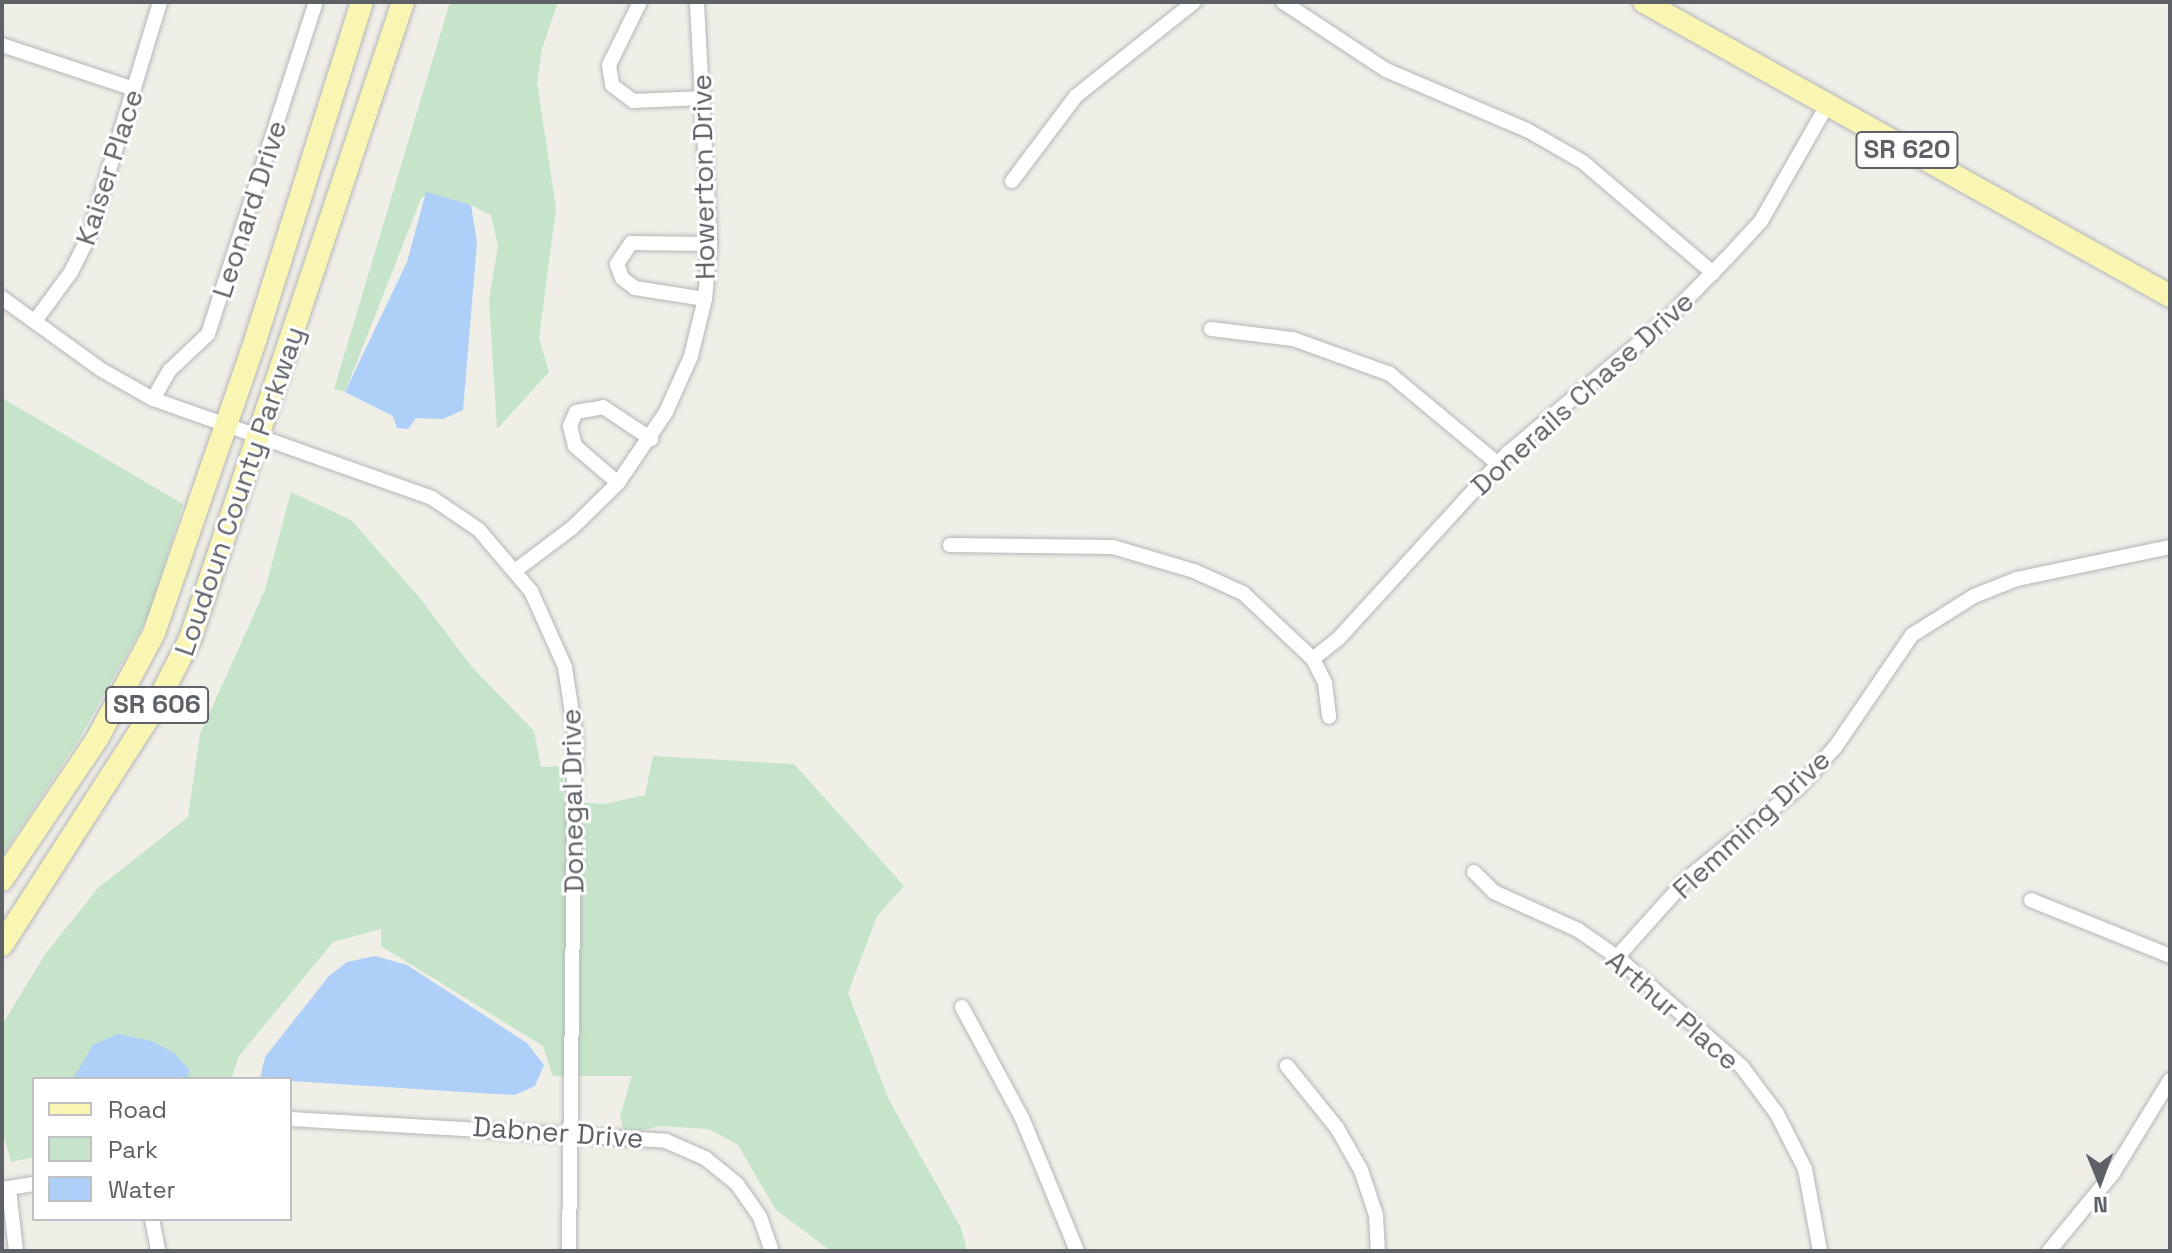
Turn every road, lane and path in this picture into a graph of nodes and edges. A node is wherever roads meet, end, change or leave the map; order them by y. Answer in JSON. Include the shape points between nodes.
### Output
{"nodes":[{"id":1,"x":160,"y":2,"type":"edge"},
{"id":2,"x":316,"y":2,"type":"edge"},
{"id":3,"x":362,"y":2,"type":"edge"},
{"id":4,"x":403,"y":2,"type":"edge"},
{"id":5,"x":640,"y":2,"type":"edge"},
{"id":6,"x":697,"y":2,"type":"edge"},
{"id":7,"x":1194,"y":2,"type":"edge"},
{"id":8,"x":1283,"y":2,"type":"edge"},
{"id":9,"x":1644,"y":2,"type":"edge"},
{"id":10,"x":2,"y":45,"type":"edge"},
{"id":11,"x":134,"y":89,"type":"junction"},
{"id":12,"x":703,"y":98,"type":"junction"},
{"id":13,"x":1826,"y":107,"type":"junction"},
{"id":14,"x":1012,"y":181,"type":"dead end"},
{"id":15,"x":710,"y":244,"type":"junction"},
{"id":16,"x":1713,"y":273,"type":"junction"},
{"id":17,"x":2170,"y":296,"type":"edge"},
{"id":18,"x":2,"y":298,"type":"edge"},
{"id":19,"x":705,"y":299,"type":"junction"},
{"id":20,"x":35,"y":321,"type":"junction"},
{"id":21,"x":1211,"y":329,"type":"dead end"},
{"id":22,"x":153,"y":399,"type":"junction"},
{"id":23,"x":226,"y":429,"type":"junction"},
{"id":24,"x":258,"y":439,"type":"junction"},
{"id":25,"x":651,"y":439,"type":"junction"},
{"id":26,"x":1498,"y":464,"type":"junction"},
{"id":27,"x":618,"y":483,"type":"junction"},
{"id":28,"x":950,"y":545,"type":"dead end"},
{"id":29,"x":2170,"y":547,"type":"edge"},
{"id":30,"x":516,"y":570,"type":"junction"},
{"id":31,"x":1313,"y":659,"type":"junction"},
{"id":32,"x":1329,"y":717,"type":"dead end"},
{"id":33,"x":1474,"y":872,"type":"dead end"},
{"id":34,"x":2,"y":880,"type":"edge"},
{"id":35,"x":2031,"y":900,"type":"dead end"},
{"id":36,"x":2,"y":945,"type":"edge"},
{"id":37,"x":2170,"y":956,"type":"edge"},
{"id":38,"x":1617,"y":957,"type":"junction"},
{"id":39,"x":962,"y":1007,"type":"dead end"},
{"id":40,"x":1287,"y":1066,"type":"dead end"},
{"id":41,"x":2170,"y":1080,"type":"edge"},
{"id":42,"x":292,"y":1119,"type":"edge"},
{"id":43,"x":571,"y":1132,"type":"junction"},
{"id":44,"x":32,"y":1184,"type":"edge"},
{"id":45,"x":5,"y":1189,"type":"edge"},
{"id":46,"x":152,"y":1221,"type":"edge"},
{"id":47,"x":16,"y":1251,"type":"edge"},
{"id":48,"x":158,"y":1251,"type":"edge"},
{"id":49,"x":569,"y":1251,"type":"edge"},
{"id":50,"x":772,"y":1251,"type":"edge"},
{"id":51,"x":1077,"y":1251,"type":"edge"},
{"id":52,"x":1378,"y":1251,"type":"edge"},
{"id":53,"x":1820,"y":1251,"type":"edge"},
{"id":54,"x":2049,"y":1251,"type":"edge"}],
"edges":[{"from":1,"to":11,"type":"street","name":"Kaiser Place"},
{"from":2,"to":22,"type":"street","name":"Leonard Drive","via":[[208,334],[170,370]]},
{"from":3,"to":23,"type":"main road","name":"Loudoun County Parkway","number":"SR 606"},
{"from":4,"to":24,"type":"main road","name":"Loudoun County Parkway","number":"SR 606"},
{"from":5,"to":12,"type":"street","via":[[609,65],[617,93],[633,101]]},
{"from":6,"to":12,"type":"street","name":"Howerton Drive"},
{"from":7,"to":14,"type":"street","via":[[1076,96]]},
{"from":8,"to":16,"type":"street","via":[[1386,70],[1527,130],[1583,162]]},
{"from":9,"to":13,"type":"main road","number":"SR 620"},
{"from":10,"to":11,"type":"street"},
{"from":11,"to":20,"type":"street","name":"Kaiser Place","via":[[81,255]]},
{"from":12,"to":15,"type":"street","name":"Howerton Drive"},
{"from":13,"to":16,"type":"street","name":"Donerails Chase Drive","via":[[1761,221]]},
{"from":13,"to":17,"type":"main road","number":"SR 620"},
{"from":15,"to":19,"type":"street","name":"Howerton Drive"},
{"from":15,"to":19,"type":"street","via":[[631,243],[617,264],[622,278],[635,288]]},
{"from":16,"to":26,"type":"street","name":"Donerails Chase Drive","via":[[1665,321]]},
{"from":18,"to":20,"type":"street","name":"Donegal Drive"},
{"from":19,"to":25,"type":"street","name":"Howerton Drive","via":[[685,370]]},
{"from":20,"to":22,"type":"street","name":"Donegal Drive"},
{"from":21,"to":26,"type":"street","via":[[1293,339],[1390,374]]},
{"from":22,"to":23,"type":"street","name":"Donegal Drive"},
{"from":23,"to":24,"type":"street","name":"Donegal Drive"},
{"from":23,"to":34,"type":"main road","name":"Loudoun County Parkway","number":"SR 606","via":[[148,646],[97,739]]},
{"from":24,"to":30,"type":"street","name":"Donegal Drive","via":[[378,475],[432,498],[479,530]]},
{"from":24,"to":36,"type":"main road","name":"Loudoun County Parkway","number":"SR 606","via":[[172,679]]},
{"from":25,"to":27,"type":"street","name":"Howerton Drive"},
{"from":25,"to":27,"type":"street","via":[[603,407],[576,412],[570,426],[575,446]]},
{"from":26,"to":31,"type":"street","name":"Donerails Chase Drive","via":[[1338,639]]},
{"from":27,"to":30,"type":"street","name":"Howerton Drive","via":[[572,528]]},
{"from":28,"to":31,"type":"street","via":[[1113,547],[1194,571],[1243,593]]},
{"from":29,"to":38,"type":"street","name":"Flemming Drive","via":[[2017,579],[1974,596],[1912,635],[1836,746],[1799,787],[1688,878]]},
{"from":30,"to":43,"type":"street","name":"Donegal Drive","via":[[557,642],[573,701]]},
{"from":31,"to":32,"type":"street","via":[[1325,683]]},
{"from":33,"to":38,"type":"street","name":"Arthur Place","via":[[1494,892],[1568,925]]},
{"from":35,"to":37,"type":"street"},
{"from":38,"to":53,"type":"street","name":"Arthur Place","via":[[1742,1067],[1777,1114],[1805,1169]]},
{"from":39,"to":51,"type":"street","via":[[1022,1118]]},
{"from":40,"to":52,"type":"street","via":[[1337,1128],[1361,1170],[1376,1215]]},
{"from":41,"to":54,"type":"street","via":[[2113,1173]]},
{"from":42,"to":43,"type":"street","name":"Dabner Drive"},
{"from":43,"to":49,"type":"street","name":"Donegal Drive"},
{"from":43,"to":50,"type":"street","name":"Dabner Drive","via":[[645,1137],[705,1158],[749,1200]]},
{"from":44,"to":45,"type":"street"},
{"from":45,"to":47,"type":"street"},
{"from":46,"to":48,"type":"street"}]}
